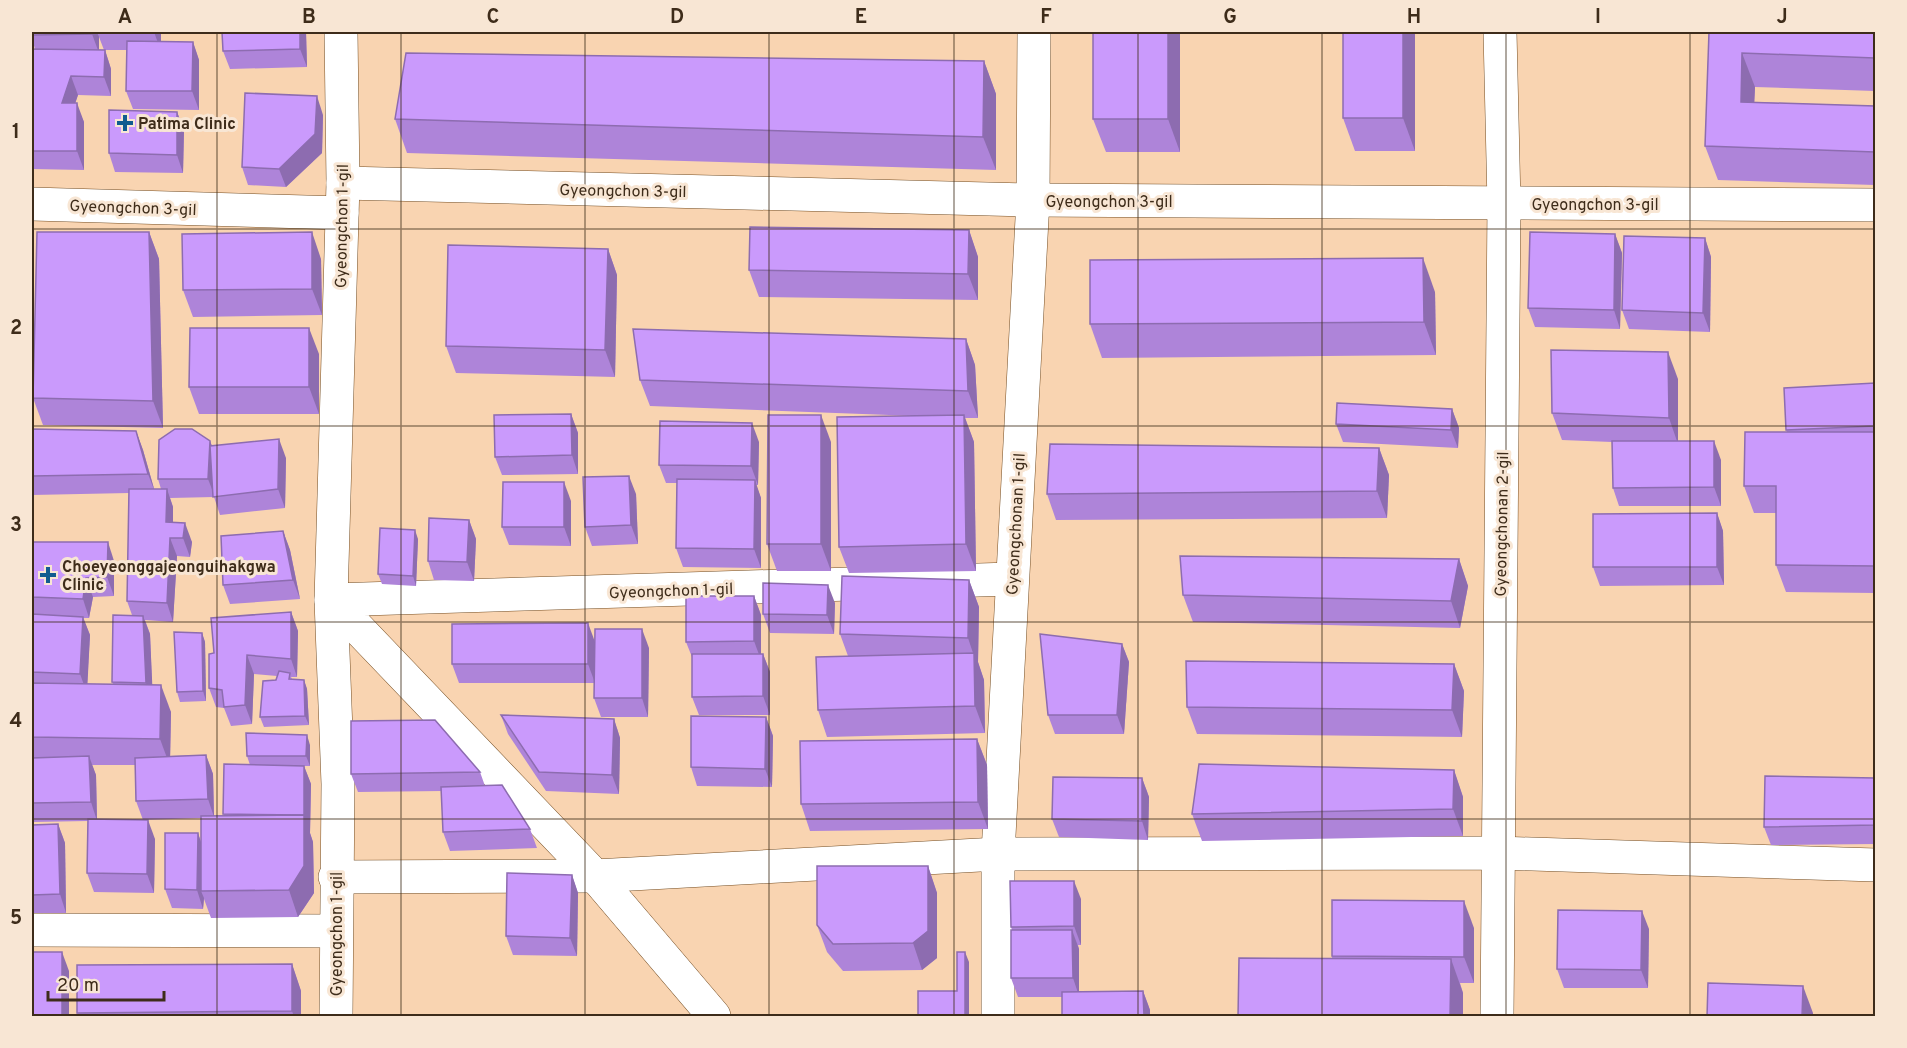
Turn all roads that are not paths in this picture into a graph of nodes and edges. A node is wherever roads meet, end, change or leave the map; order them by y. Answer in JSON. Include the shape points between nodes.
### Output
{"nodes":[{"id":1,"x":341,"y":32,"type":"edge"},
{"id":2,"x":1035,"y":32,"type":"edge"},
{"id":3,"x":1500,"y":32,"type":"edge"},
{"id":4,"x":342,"y":198,"type":"junction"},
{"id":5,"x":1033,"y":200,"type":"junction"},
{"id":6,"x":32,"y":204,"type":"edge"},
{"id":7,"x":1504,"y":204,"type":"junction"},
{"id":8,"x":1875,"y":205,"type":"edge"},
{"id":9,"x":1011,"y":579,"type":"junction"},
{"id":10,"x":331,"y":600,"type":"junction"},
{"id":11,"x":1498,"y":853,"type":"junction"},
{"id":12,"x":998,"y":854,"type":"junction"},
{"id":13,"x":1875,"y":865,"type":"edge"},
{"id":14,"x":596,"y":876,"type":"junction"},
{"id":15,"x":335,"y":878,"type":"junction"},
{"id":16,"x":32,"y":930,"type":"edge"},
{"id":17,"x":335,"y":931,"type":"junction"},
{"id":18,"x":336,"y":1017,"type":"edge"},
{"id":19,"x":714,"y":1017,"type":"edge"},
{"id":20,"x":998,"y":1017,"type":"edge"},
{"id":21,"x":1497,"y":1017,"type":"edge"}],
"edges":[{"from":1,"to":4,"type":"street","name":"Gyeongchon 1-gil"},
{"from":2,"to":5,"type":"street","name":"Gyeongchonan 1-gil"},
{"from":3,"to":7,"type":"street","name":"Gyeongchonan 2-gil"},
{"from":4,"to":5,"type":"street","name":"Gyeongchon 3-gil"},
{"from":4,"to":6,"type":"street","name":"Gyeongchon 3-gil"},
{"from":4,"to":10,"type":"street","name":"Gyeongchon 1-gil"},
{"from":5,"to":7,"type":"street","name":"Gyeongchon 3-gil"},
{"from":5,"to":9,"type":"street","name":"Gyeongchonan 1-gil"},
{"from":7,"to":8,"type":"street","name":"Gyeongchon 3-gil"},
{"from":7,"to":11,"type":"street","name":"Gyeongchonan 2-gil"},
{"from":9,"to":10,"type":"street","name":"Gyeongchon 1-gil"},
{"from":9,"to":12,"type":"street","name":"Gyeongchonan 1-gil"},
{"from":10,"to":14,"type":"street"},
{"from":10,"to":15,"type":"street","name":"Gyeongchon 1-gil","via":[[338,784]]},
{"from":11,"to":12,"type":"street"},
{"from":11,"to":13,"type":"street"},
{"from":11,"to":21,"type":"street","name":"Gyeongchonan 2-gil"},
{"from":12,"to":14,"type":"street"},
{"from":12,"to":20,"type":"street","name":"Gyeongchonan 1-gil"},
{"from":14,"to":15,"type":"street"},
{"from":14,"to":19,"type":"street"},
{"from":15,"to":17,"type":"street","name":"Gyeongchon 1-gil"},
{"from":16,"to":17,"type":"street"},
{"from":17,"to":18,"type":"street","name":"Gyeongchon 1-gil"}]}
